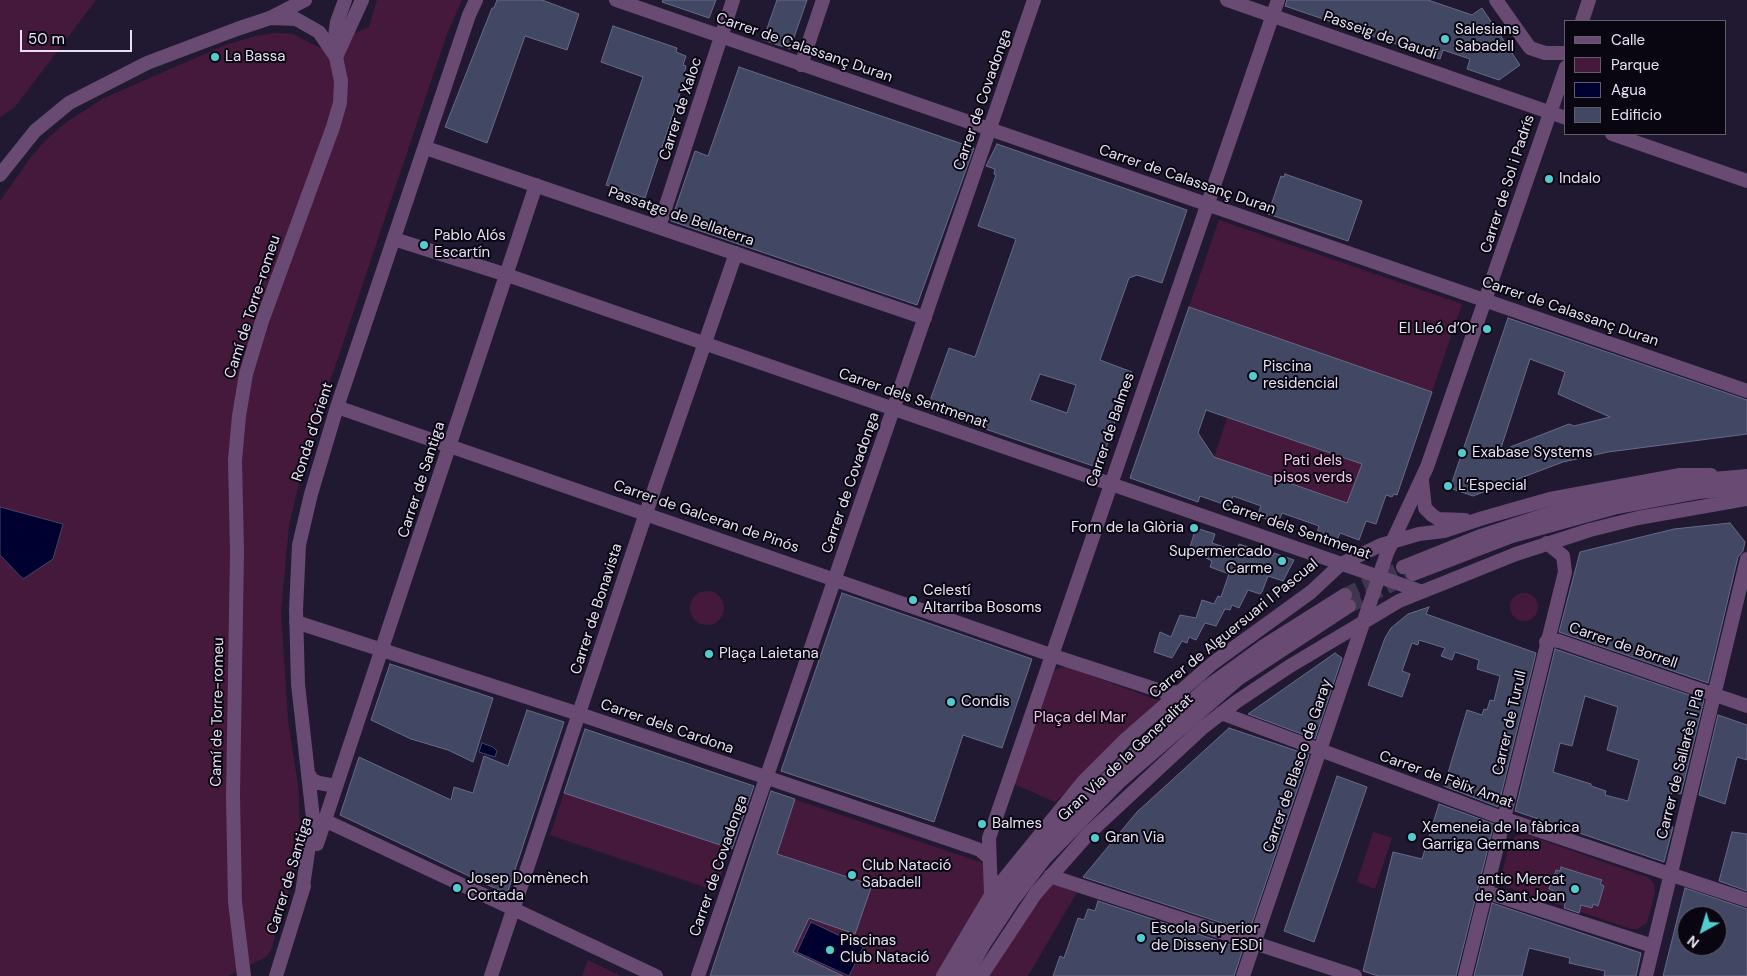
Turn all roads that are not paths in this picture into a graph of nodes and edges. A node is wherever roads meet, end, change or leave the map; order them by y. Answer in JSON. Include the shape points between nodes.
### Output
{"nodes":[{"id":1,"x":306,"y":0,"type":"edge"},
{"id":2,"x":345,"y":0,"type":"edge"},
{"id":3,"x":362,"y":0,"type":"edge"},
{"id":4,"x":476,"y":0,"type":"edge"},
{"id":5,"x":616,"y":0,"type":"edge"},
{"id":6,"x":733,"y":0,"type":"edge"},
{"id":7,"x":823,"y":0,"type":"edge"},
{"id":8,"x":1034,"y":0,"type":"edge"},
{"id":9,"x":1227,"y":0,"type":"edge"},
{"id":10,"x":1278,"y":0,"type":"edge"},
{"id":11,"x":1496,"y":0,"type":"edge"},
{"id":12,"x":1589,"y":0,"type":"edge"},
{"id":13,"x":1273,"y":16,"type":"junction"},
{"id":14,"x":270,"y":18,"type":"junction"},
{"id":15,"x":1582,"y":20,"type":"edge"},
{"id":16,"x":721,"y":37,"type":"junction"},
{"id":17,"x":1564,"y":53,"type":"edge"},
{"id":18,"x":335,"y":54,"type":"junction"},
{"id":19,"x":802,"y":65,"type":"junction"},
{"id":20,"x":1564,"y":73,"type":"edge"},
{"id":21,"x":1550,"y":112,"type":"junction"},
{"id":22,"x":1564,"y":117,"type":"edge"},
{"id":23,"x":990,"y":129,"type":"junction"},
{"id":24,"x":1615,"y":135,"type":"edge"},
{"id":25,"x":426,"y":148,"type":"junction"},
{"id":26,"x":0,"y":175,"type":"edge"},
{"id":27,"x":1747,"y":181,"type":"edge"},
{"id":28,"x":536,"y":185,"type":"junction"},
{"id":29,"x":1206,"y":204,"type":"junction"},
{"id":30,"x":660,"y":227,"type":"junction"},
{"id":31,"x":394,"y":239,"type":"junction"},
{"id":32,"x":736,"y":253,"type":"junction"},
{"id":33,"x":507,"y":275,"type":"junction"},
{"id":34,"x":1485,"y":300,"type":"junction"},
{"id":35,"x":925,"y":318,"type":"junction"},
{"id":36,"x":705,"y":344,"type":"junction"},
{"id":37,"x":1747,"y":391,"type":"edge"},
{"id":38,"x":338,"y":406,"type":"junction"},
{"id":39,"x":894,"y":410,"type":"junction"},
{"id":40,"x":450,"y":446,"type":"junction"},
{"id":41,"x":1747,"y":476,"type":"edge"},
{"id":42,"x":1422,"y":481,"type":"junction"},
{"id":43,"x":1110,"y":483,"type":"junction"},
{"id":44,"x":1747,"y":488,"type":"edge"},
{"id":45,"x":1747,"y":499,"type":"edge"},
{"id":46,"x":646,"y":513,"type":"junction"},
{"id":47,"x":1483,"y":518,"type":"junction"},
{"id":48,"x":1392,"y":542,"type":"junction"},
{"id":49,"x":1547,"y":543,"type":"junction"},
{"id":50,"x":1747,"y":559,"type":"edge"},
{"id":51,"x":1341,"y":564,"type":"junction"},
{"id":52,"x":1381,"y":572,"type":"junction"},
{"id":53,"x":835,"y":579,"type":"junction"},
{"id":54,"x":1420,"y":591,"type":"junction"},
{"id":55,"x":1347,"y":601,"type":"tunnel mouth"},
{"id":56,"x":296,"y":622,"type":"junction"},
{"id":57,"x":1365,"y":622,"type":"junction"},
{"id":58,"x":1546,"y":642,"type":"junction"},
{"id":59,"x":382,"y":650,"type":"junction"},
{"id":60,"x":1051,"y":655,"type":"junction"},
{"id":61,"x":1179,"y":692,"type":"junction"},
{"id":62,"x":1714,"y":695,"type":"junction"},
{"id":63,"x":1747,"y":706,"type":"edge"},
{"id":64,"x":1221,"y":713,"type":"junction"},
{"id":65,"x":579,"y":714,"type":"junction"},
{"id":66,"x":1320,"y":752,"type":"junction"},
{"id":67,"x":308,"y":774,"type":"junction"},
{"id":68,"x":766,"y":778,"type":"junction"},
{"id":69,"x":336,"y":786,"type":"junction"},
{"id":70,"x":1505,"y":819,"type":"junction"},
{"id":71,"x":324,"y":820,"type":"junction"},
{"id":72,"x":988,"y":856,"type":"junction"},
{"id":73,"x":1670,"y":874,"type":"junction"},
{"id":74,"x":1050,"y":876,"type":"junction"},
{"id":75,"x":1486,"y":892,"type":"junction"},
{"id":76,"x":302,"y":893,"type":"junction"},
{"id":77,"x":991,"y":895,"type":"junction"},
{"id":78,"x":1033,"y":896,"type":"junction"},
{"id":79,"x":1747,"y":900,"type":"edge"},
{"id":80,"x":514,"y":909,"type":"junction"},
{"id":81,"x":1254,"y":944,"type":"junction"},
{"id":82,"x":1653,"y":946,"type":"junction"},
{"id":83,"x":962,"y":975,"type":"edge"},
{"id":84,"x":244,"y":976,"type":"edge"},
{"id":85,"x":276,"y":976,"type":"edge"},
{"id":86,"x":490,"y":976,"type":"edge"},
{"id":87,"x":656,"y":976,"type":"edge"},
{"id":88,"x":698,"y":976,"type":"edge"},
{"id":89,"x":943,"y":976,"type":"edge"},
{"id":90,"x":981,"y":976,"type":"edge"},
{"id":91,"x":1243,"y":976,"type":"edge"},
{"id":92,"x":1355,"y":976,"type":"edge"},
{"id":93,"x":1465,"y":976,"type":"edge"},
{"id":94,"x":1646,"y":976,"type":"edge"}],
"edges":[{"from":1,"to":14,"type":"street"},
{"from":2,"to":18,"type":"street","via":[[337,22]]},
{"from":3,"to":18,"type":"street"},
{"from":4,"to":25,"type":"street","name":"Ronda d'Orient"},
{"from":5,"to":16,"type":"street","name":"Carrer de Calassanç Duran"},
{"from":6,"to":16,"type":"street","name":"Carrer de Xaloc"},
{"from":7,"to":19,"type":"street"},
{"from":8,"to":23,"type":"street","name":"Carrer de Covadonga"},
{"from":9,"to":13,"type":"street","name":"Passeig de Gaudí"},
{"from":10,"to":13,"type":"street","name":"Carrer de Balmes"},
{"from":11,"to":17,"type":"street","via":[[1530,48],[1545,53]]},
{"from":12,"to":15,"type":"street"},
{"from":13,"to":21,"type":"street","name":"Passeig de Gaudí"},
{"from":13,"to":29,"type":"street","name":"Carrer de Balmes"},
{"from":14,"to":18,"type":"street","name":"Camí de Torre-romeu","via":[[296,19],[309,25],[319,32]]},
{"from":14,"to":26,"type":"street","name":"Camí de Torre-romeu","via":[[147,63],[69,102],[34,131]]},
{"from":16,"to":19,"type":"street","name":"Carrer de Calassanç Duran"},
{"from":16,"to":30,"type":"street","name":"Carrer de Xaloc"},
{"from":18,"to":84,"type":"street","name":"Camí de Torre-romeu","via":[[341,81],[340,103],[262,321],[246,374],[239,416],[235,460],[233,796],[234,902]]},
{"from":19,"to":23,"type":"street","name":"Carrer de Calassanç Duran"},
{"from":20,"to":21,"type":"street","name":"Carrer de Sol i Padrís"},
{"from":21,"to":22,"type":"street","name":"Passeig de Gaudí"},
{"from":21,"to":34,"type":"street","name":"Carrer de Sol i Padrís"},
{"from":23,"to":29,"type":"street","name":"Carrer de Calassanç Duran"},
{"from":23,"to":35,"type":"street","name":"Carrer de Covadonga"},
{"from":24,"to":27,"type":"street"},
{"from":25,"to":28,"type":"street","name":"Passatge de Bellaterra"},
{"from":25,"to":31,"type":"street","name":"Ronda d'Orient"},
{"from":28,"to":30,"type":"street","name":"Passatge de Bellaterra"},
{"from":28,"to":33,"type":"street","name":"Carrer de Santiga"},
{"from":29,"to":34,"type":"street","name":"Carrer de Calassanç Duran"},
{"from":29,"to":43,"type":"street","name":"Carrer de Balmes"},
{"from":30,"to":32,"type":"street","name":"Passatge de Bellaterra"},
{"from":31,"to":33,"type":"street","name":"Carrer dels Sentmenat"},
{"from":31,"to":38,"type":"street","name":"Ronda d'Orient"},
{"from":32,"to":35,"type":"street","name":"Passatge de Bellaterra"},
{"from":32,"to":36,"type":"street","name":"Carrer de Bonavista"},
{"from":33,"to":36,"type":"street","name":"Carrer dels Sentmenat"},
{"from":33,"to":40,"type":"street","name":"Carrer de Santiga"},
{"from":34,"to":37,"type":"street","name":"Carrer de Calassanç Duran"},
{"from":34,"to":42,"type":"street","name":"Carrer de Sol i Padrís"},
{"from":35,"to":39,"type":"street","name":"Carrer de Covadonga"},
{"from":36,"to":39,"type":"street","name":"Carrer dels Sentmenat"},
{"from":36,"to":46,"type":"street","name":"Carrer de Bonavista"},
{"from":38,"to":40,"type":"street","name":"Carrer de Galceran de Pinós"},
{"from":38,"to":56,"type":"street","name":"Ronda d'Orient","via":[[299,545]]},
{"from":39,"to":43,"type":"street","name":"Carrer dels Sentmenat"},
{"from":39,"to":53,"type":"street","name":"Carrer de Covadonga"},
{"from":40,"to":46,"type":"street","name":"Carrer de Galceran de Pinós"},
{"from":40,"to":59,"type":"street","name":"Carrer de Santiga"},
{"from":41,"to":44,"type":"street","via":[[1654,488],[1564,509],[1478,537],[1408,570],[1512,536],[1617,507],[1698,492]]},
{"from":41,"to":47,"type":"street","name":"Carrer de Alguersuari I Pascual","via":[[1680,475],[1550,499]]},
{"from":42,"to":47,"type":"street","name":"Carrer de Sol i Padrís","via":[[1425,508],[1438,519]]},
{"from":42,"to":48,"type":"street","name":"Carrer de Sol i Padrís"},
{"from":43,"to":51,"type":"street","name":"Carrer dels Sentmenat"},
{"from":43,"to":60,"type":"street","name":"Carrer de Balmes"},
{"from":45,"to":49,"type":"street","via":[[1638,518]]},
{"from":46,"to":53,"type":"street","name":"Carrer de Galceran de Pinós"},
{"from":46,"to":65,"type":"street","name":"Carrer de Bonavista"},
{"from":47,"to":48,"type":"street","name":"Carrer de Alguersuari I Pascual","via":[[1444,532],[1419,534]]},
{"from":48,"to":51,"type":"street","name":"Carrer de Alguersuari I Pascual","via":[[1355,555]]},
{"from":48,"to":52,"type":"street","name":"Carrer de Sol i Padrís"},
{"from":49,"to":54,"type":"street"},
{"from":49,"to":58,"type":"street","name":"Carrer de Turull","via":[[1563,556],[1566,564]]},
{"from":50,"to":62,"type":"street","name":"Carrer de Sallarès i Pla"},
{"from":51,"to":52,"type":"street","name":"Carrer dels Sentmenat"},
{"from":51,"to":61,"type":"street","name":"Carrer de Alguersuari I Pascual","via":[[1311,592],[1234,646]]},
{"from":52,"to":54,"type":"street","name":"Carrer dels Sentmenat"},
{"from":52,"to":57,"type":"street","name":"Carrer de Blasco de Garay"},
{"from":53,"to":60,"type":"street","name":"Carrer de Galceran de Pinós"},
{"from":53,"to":68,"type":"street","name":"Carrer de Covadonga"},
{"from":54,"to":57,"type":"street"},
{"from":55,"to":83,"type":"street","name":"Gran Via de la Generalitat","via":[[1264,646],[1206,688],[1085,799],[997,901],[972,939]]},
{"from":56,"to":59,"type":"street","name":"Carrer dels Cardona"},
{"from":56,"to":67,"type":"street","name":"Ronda d'Orient","via":[[298,684]]},
{"from":57,"to":64,"type":"street","via":[[1290,666]]},
{"from":57,"to":66,"type":"street","name":"Carrer de Blasco de Garay"},
{"from":58,"to":62,"type":"street","name":"Carrer de Borrell","via":[[1559,641]]},
{"from":58,"to":70,"type":"street","name":"Carrer de Turull"},
{"from":59,"to":65,"type":"street","name":"Carrer dels Cardona"},
{"from":59,"to":69,"type":"street","name":"Carrer de Santiga"},
{"from":60,"to":61,"type":"street","name":"Carrer de Galceran de Pinós","via":[[1167,693]]},
{"from":60,"to":72,"type":"street","name":"Carrer de Balmes","via":[[989,838]]},
{"from":61,"to":77,"type":"street","name":"Carrer de Alguersuari I Pascual","via":[[1083,782]]},
{"from":62,"to":63,"type":"street","name":"Carrer de Borrell"},
{"from":62,"to":73,"type":"street","name":"Carrer de Sallarès i Pla"},
{"from":64,"to":66,"type":"street","name":"Carrer de Fèlix Amat"},
{"from":64,"to":74,"type":"street","via":[[1089,833]]},
{"from":65,"to":68,"type":"street","name":"Carrer dels Cardona"},
{"from":65,"to":80,"type":"street","name":"Carrer de Bonavista"},
{"from":66,"to":70,"type":"street","name":"Carrer de Fèlix Amat"},
{"from":66,"to":81,"type":"street","name":"Carrer de Blasco de Garay"},
{"from":67,"to":69,"type":"street","via":[[312,780]]},
{"from":67,"to":76,"type":"street","name":"Ronda d'Orient","via":[[313,818]]},
{"from":68,"to":72,"type":"street","name":"Carrer dels Cardona","via":[[969,846]]},
{"from":68,"to":88,"type":"street","name":"Carrer de Covadonga"},
{"from":69,"to":71,"type":"street","name":"Carrer de Santiga"},
{"from":70,"to":73,"type":"street","name":"Carrer de Fèlix Amat"},
{"from":70,"to":75,"type":"street","name":"Carrer de Turull"},
{"from":71,"to":76,"type":"street","name":"Carrer de Santiga"},
{"from":71,"to":80,"type":"street"},
{"from":72,"to":77,"type":"street"},
{"from":73,"to":79,"type":"street","name":"Carrer de Fèlix Amat"},
{"from":73,"to":82,"type":"street","name":"Carrer de Sallarès i Pla"},
{"from":74,"to":78,"type":"street"},
{"from":74,"to":81,"type":"street"},
{"from":75,"to":82,"type":"street"},
{"from":75,"to":93,"type":"street","name":"Carrer de Turull"},
{"from":76,"to":85,"type":"street","name":"Carrer de Santiga"},
{"from":77,"to":89,"type":"street","name":"Carrer de Alguersuari I Pascual"},
{"from":78,"to":83,"type":"street"},
{"from":78,"to":90,"type":"street"},
{"from":80,"to":86,"type":"street","name":"Carrer de Bonavista"},
{"from":80,"to":87,"type":"street"},
{"from":81,"to":91,"type":"street","name":"Carrer de Blasco de Garay"},
{"from":81,"to":92,"type":"street"},
{"from":82,"to":94,"type":"street","name":"Carrer de Sallarès i Pla"}]}
